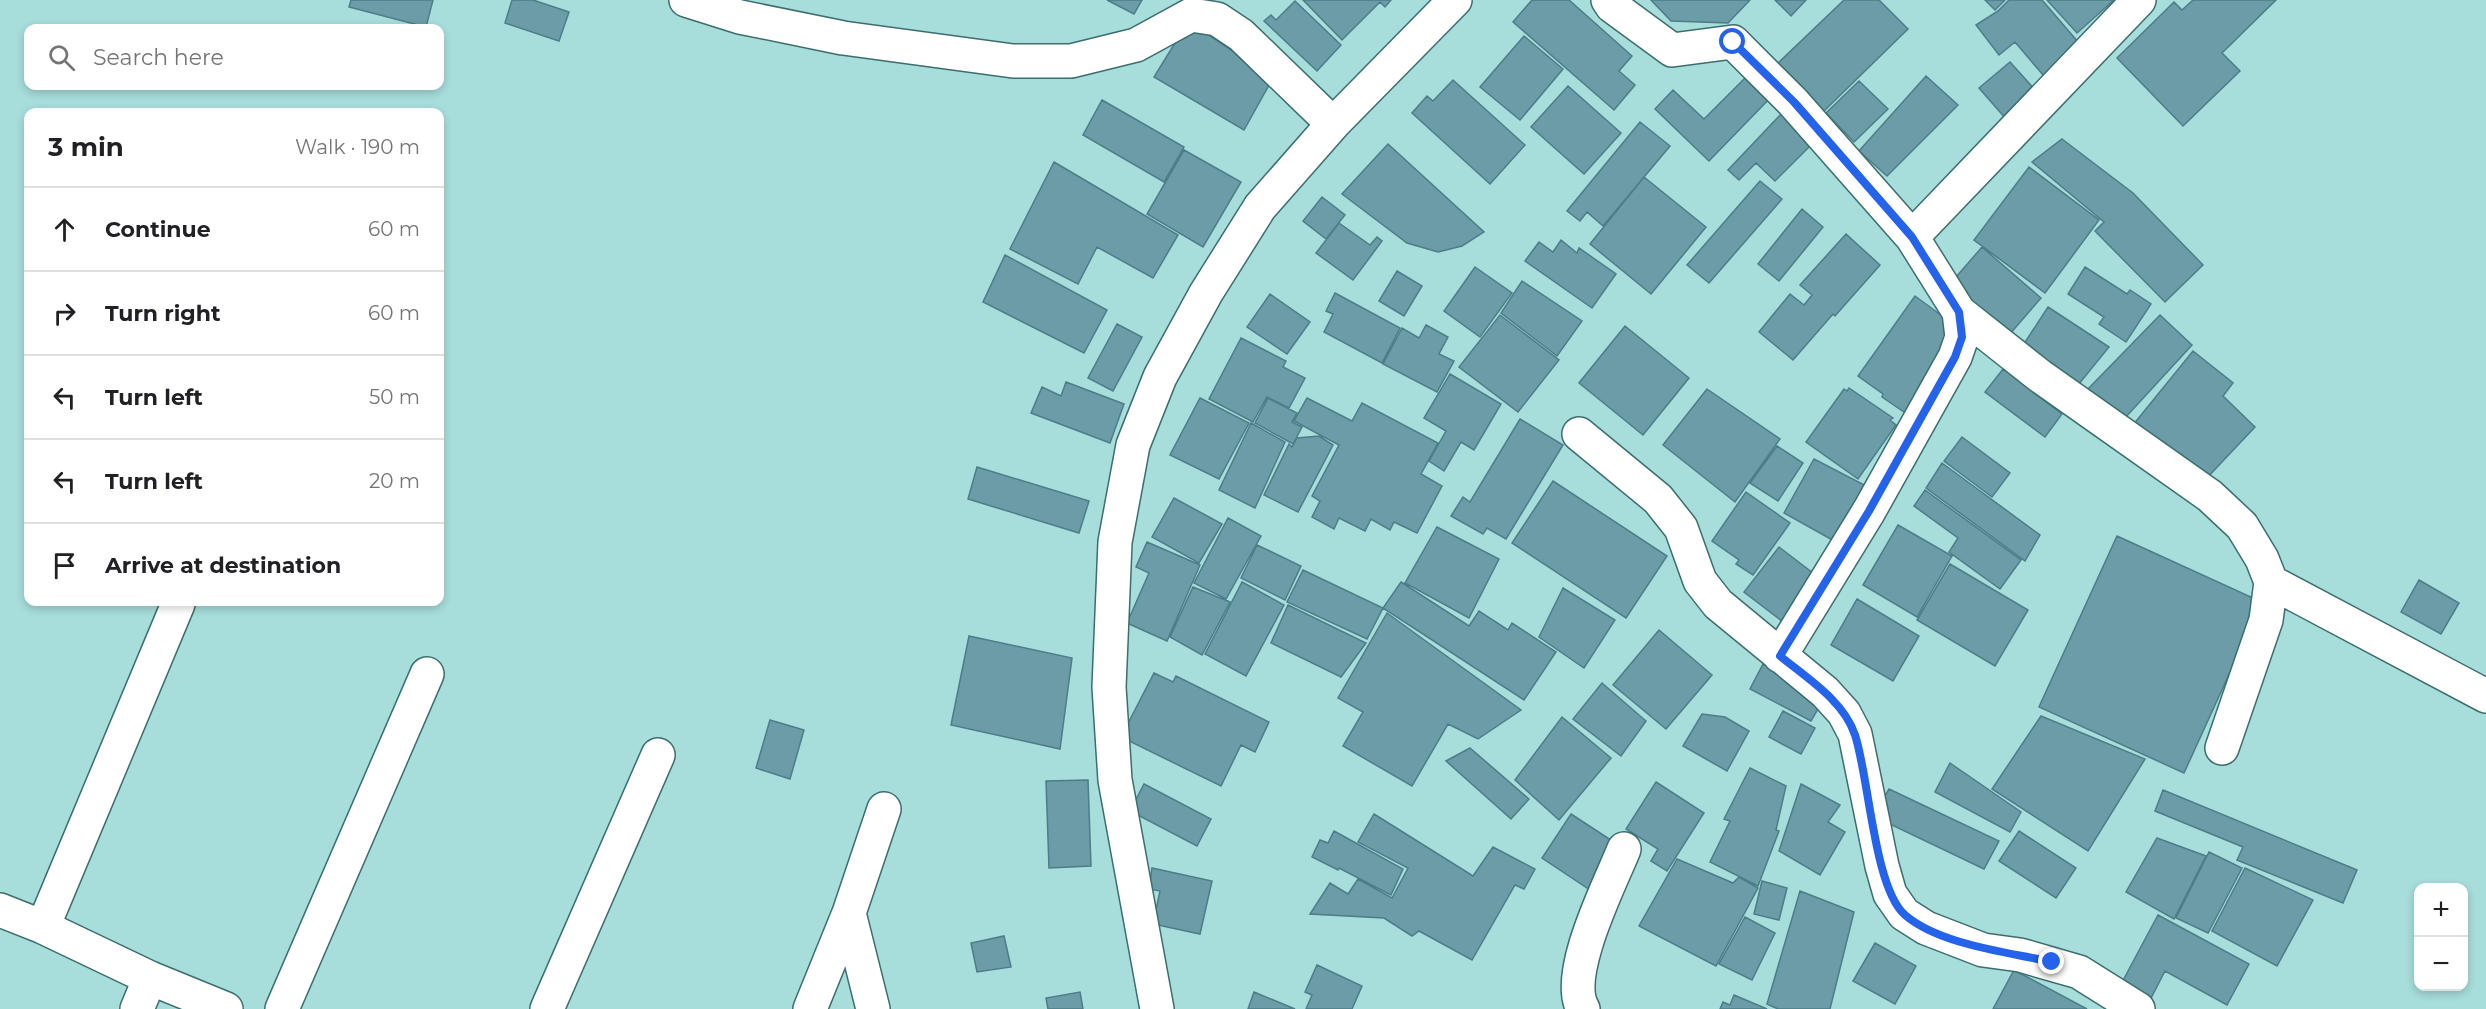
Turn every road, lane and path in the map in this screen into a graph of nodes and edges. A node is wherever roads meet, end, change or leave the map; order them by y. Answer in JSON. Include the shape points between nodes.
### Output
{"nodes":[{"id":1,"x":686,"y":0,"type":"edge"},
{"id":2,"x":1455,"y":0,"type":"edge"},
{"id":3,"x":1608,"y":0,"type":"edge"},
{"id":4,"x":2139,"y":0,"type":"edge"},
{"id":5,"x":1333,"y":124,"type":"junction"},
{"id":6,"x":1912,"y":237,"type":"junction"},
{"id":7,"x":1959,"y":312,"type":"junction"},
{"id":8,"x":1579,"y":434,"type":"dead end"},
{"id":9,"x":2271,"y":582,"type":"junction"},
{"id":10,"x":177,"y":606,"type":"edge"},
{"id":11,"x":1780,"y":656,"type":"junction"},
{"id":12,"x":428,"y":674,"type":"dead end"},
{"id":13,"x":2486,"y":696,"type":"edge"},
{"id":14,"x":2222,"y":748,"type":"dead end"},
{"id":15,"x":658,"y":755,"type":"dead end"},
{"id":16,"x":884,"y":809,"type":"dead end"},
{"id":17,"x":1624,"y":849,"type":"dead end"},
{"id":18,"x":0,"y":910,"type":"edge"},
{"id":19,"x":849,"y":913,"type":"junction"},
{"id":20,"x":43,"y":927,"type":"junction"},
{"id":21,"x":150,"y":978,"type":"junction"},
{"id":22,"x":137,"y":1009,"type":"edge"},
{"id":23,"x":226,"y":1009,"type":"edge"},
{"id":24,"x":282,"y":1009,"type":"edge"},
{"id":25,"x":547,"y":1009,"type":"edge"},
{"id":26,"x":810,"y":1009,"type":"edge"},
{"id":27,"x":873,"y":1009,"type":"edge"},
{"id":28,"x":1157,"y":1009,"type":"edge"},
{"id":29,"x":1583,"y":1009,"type":"edge"},
{"id":30,"x":2138,"y":1009,"type":"edge"}],
"edges":[{"from":1,"to":5,"type":"street","via":[[740,17],[843,38],[1013,61],[1071,61],[1136,45],[1191,15],[1217,19],[1241,35]]},
{"from":2,"to":5,"type":"street"},
{"from":3,"to":6,"type":"street","via":[[1672,50],[1733,42],[1794,102]]},
{"from":4,"to":6,"type":"street"},
{"from":5,"to":28,"type":"street","via":[[1260,207],[1206,293],[1160,377],[1132,445],[1115,542],[1109,687],[1115,780]]},
{"from":6,"to":7,"type":"street"},
{"from":7,"to":9,"type":"street","via":[[2040,376],[2210,496],[2242,526]]},
{"from":7,"to":11,"type":"street","via":[[1962,337],[1955,357],[1852,541]]},
{"from":8,"to":11,"type":"street","via":[[1658,499],[1681,528],[1700,580],[1718,604]]},
{"from":9,"to":13,"type":"street"},
{"from":9,"to":14,"type":"street","via":[[2266,620]]},
{"from":10,"to":20,"type":"street"},
{"from":11,"to":30,"type":"street","via":[[1825,692],[1844,713],[1855,734],[1882,866],[1890,894],[1904,914],[1926,928],[1983,950],[2020,955],[2079,972]]},
{"from":12,"to":24,"type":"street"},
{"from":15,"to":25,"type":"street"},
{"from":16,"to":19,"type":"street"},
{"from":17,"to":29,"type":"street","via":[[1584,949],[1578,979]]},
{"from":18,"to":20,"type":"street"},
{"from":19,"to":26,"type":"street"},
{"from":19,"to":27,"type":"street"},
{"from":20,"to":21,"type":"street"},
{"from":21,"to":22,"type":"street"},
{"from":21,"to":23,"type":"street"}]}
